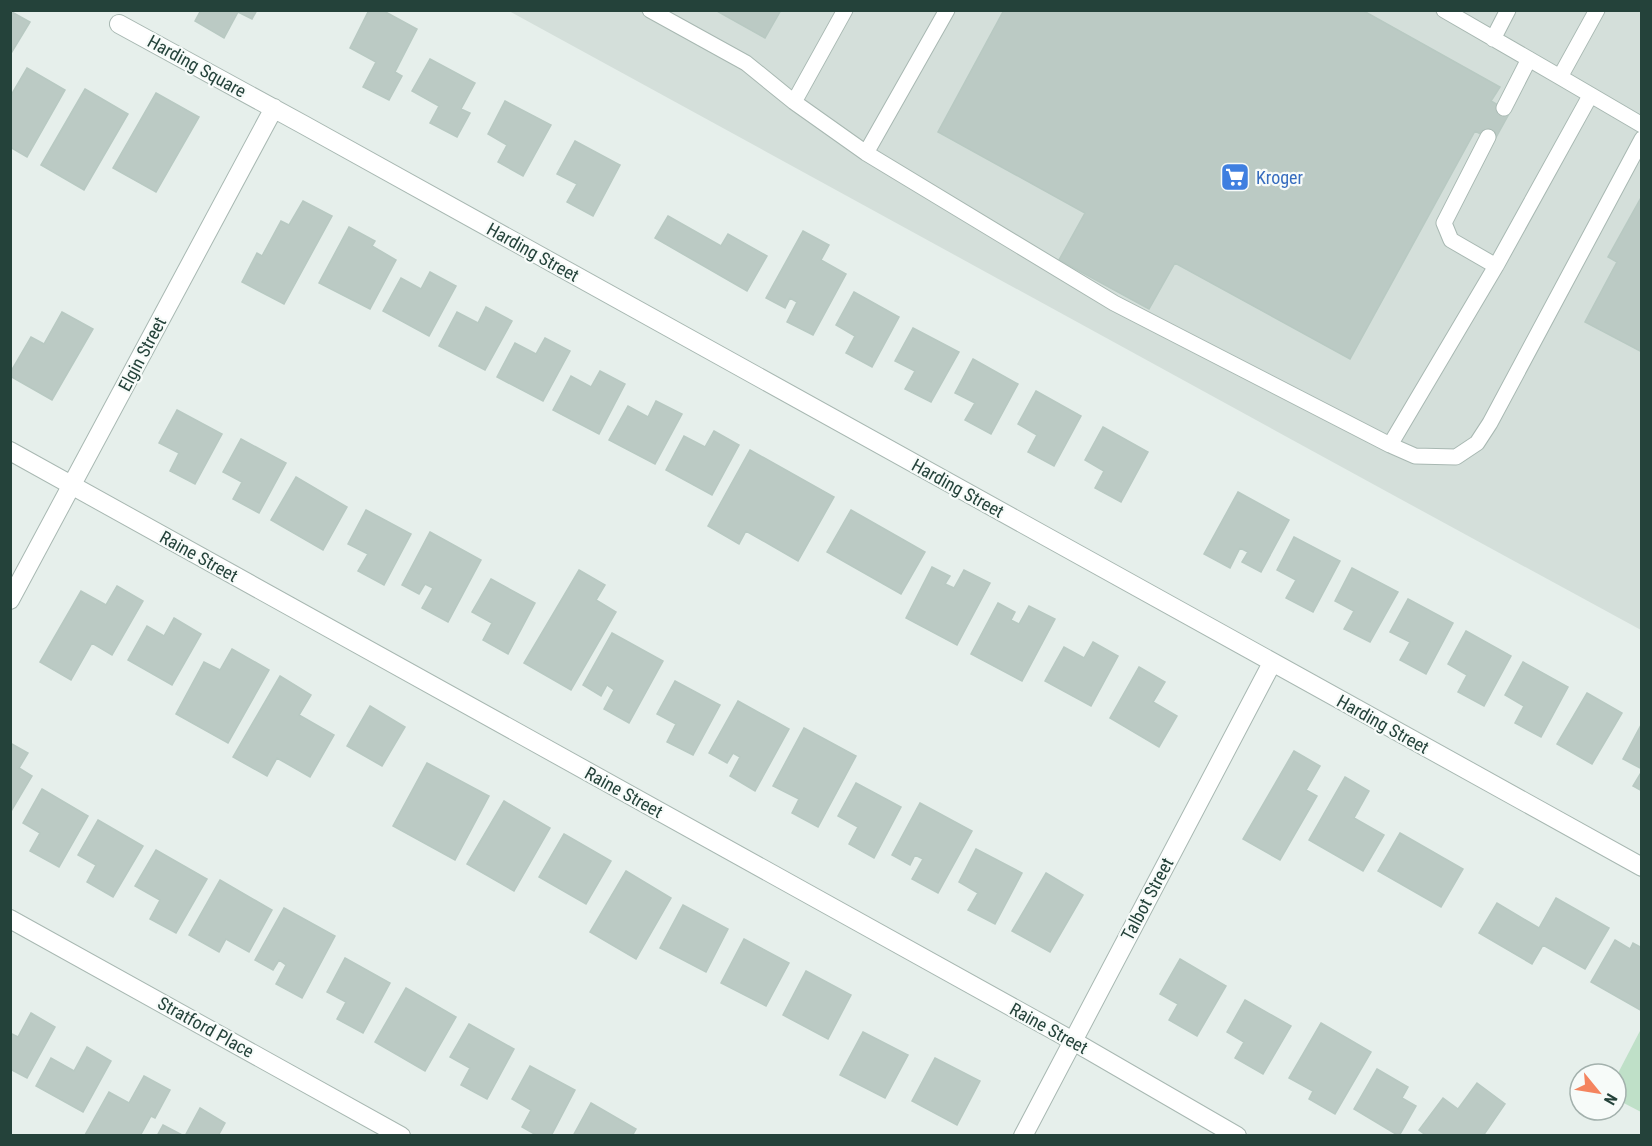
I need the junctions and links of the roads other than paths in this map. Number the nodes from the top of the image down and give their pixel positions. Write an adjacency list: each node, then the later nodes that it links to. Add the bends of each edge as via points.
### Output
1 (650, 10): 12 (lane, via 746,63)
2 (845, 10): 12 (lane)
3 (947, 10): 18 (lane)
4 (1443, 10): 8 (lane)
5 (1508, 10): 8 (lane)
6 (1597, 10): 10 (lane)
7 (119, 24): 13 (street, Harding Square)
8 (1492, 39): 9 (lane)
9 (1529, 59): 10 (lane); 14 (lane)
10 (1560, 77): 11 (lane)
11 (1590, 96): 15 (lane); 19 (lane)
12 (794, 102): 18 (lane)
13 (274, 108): 22 (street, Elgin Street); 24 (street, Harding Street)
14 (1503, 108)
15 (1641, 125)
16 (1488, 137): 19 (lane, via 1444,223 1450,240)
17 (1641, 139): 20 (lane, via 1477,443 1456,457 1415,456)
18 (866, 153): 20 (lane, via 1114,303)
19 (1496, 266): 20 (lane)
20 (1390, 445)
21 (10, 451): 22 (street, Raine Street)
22 (72, 486): 23 (street, Elgin Street); 27 (street, Raine Street)
23 (10, 600)
24 (1272, 663): 25 (street, Harding Street); 27 (street, Talbot Street)
25 (1641, 867)
26 (10, 919): 28 (street, Stratford Place)
27 (1073, 1041): 29 (street, Talbot Street); 30 (street, Raine Street)
28 (401, 1136)
29 (1023, 1136)
30 (1237, 1136)

